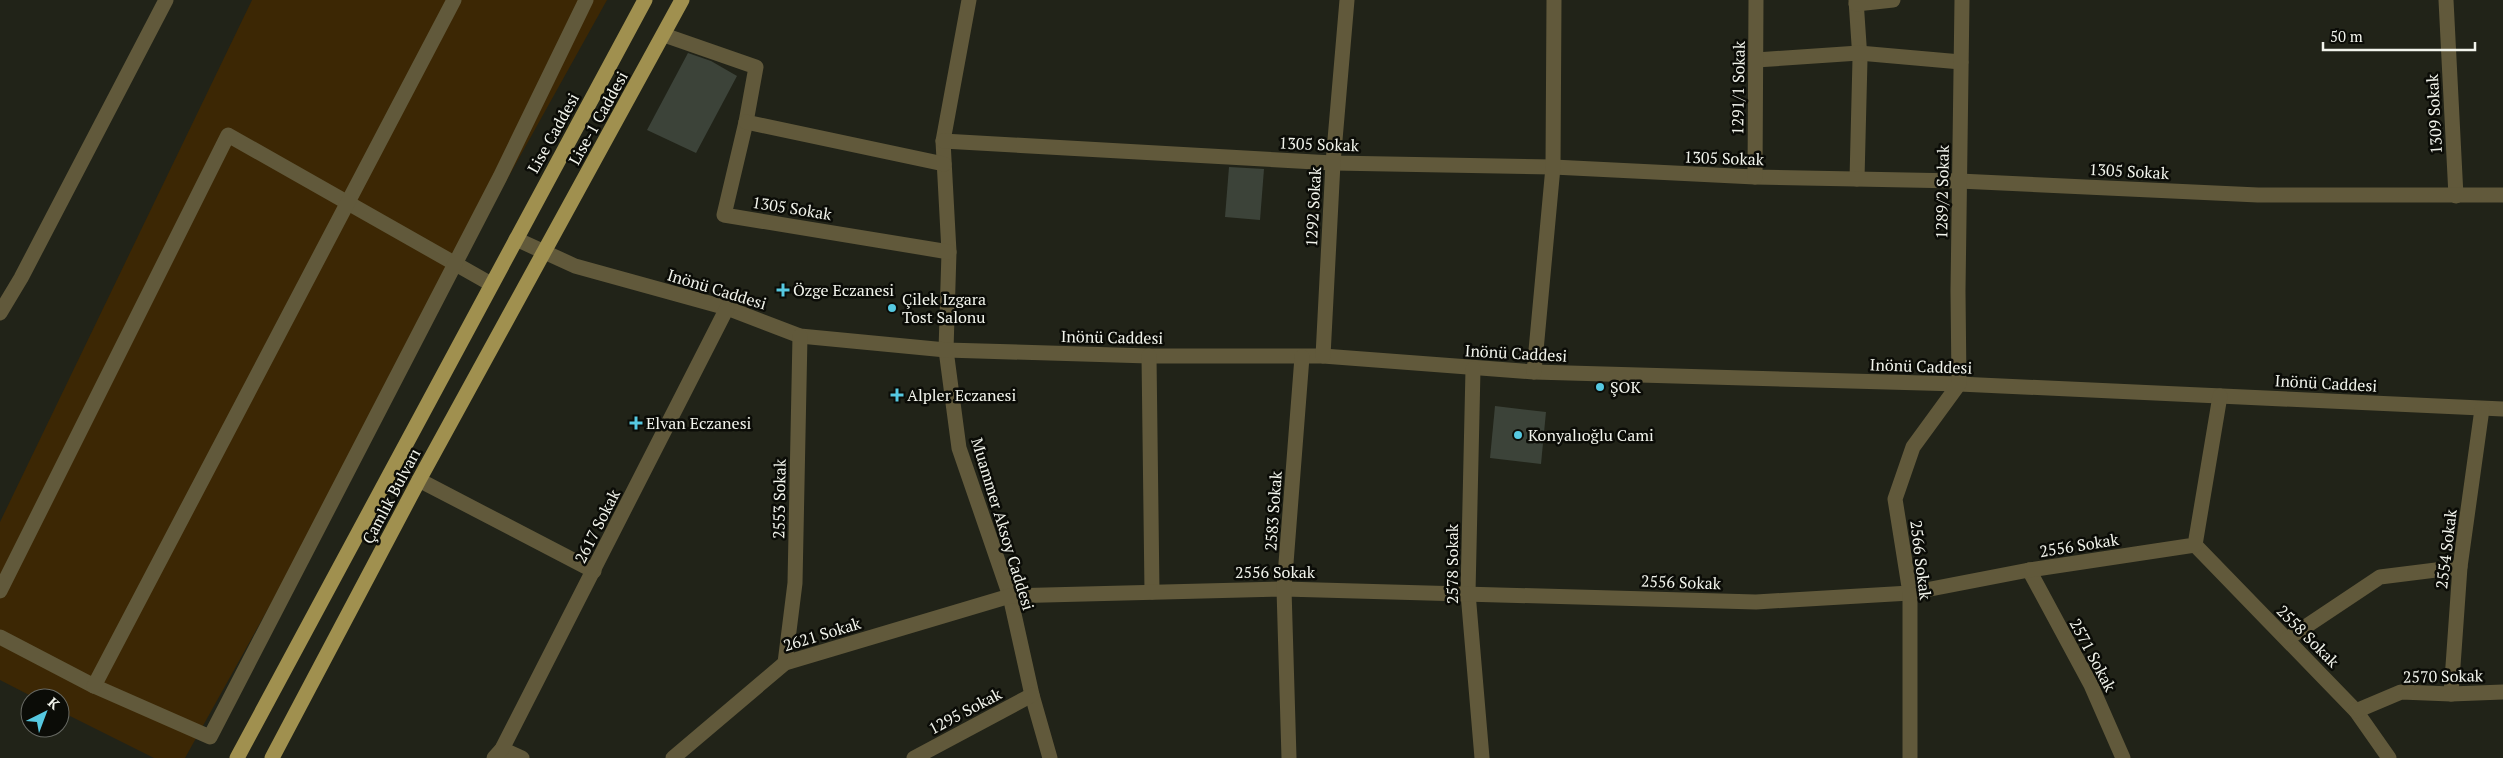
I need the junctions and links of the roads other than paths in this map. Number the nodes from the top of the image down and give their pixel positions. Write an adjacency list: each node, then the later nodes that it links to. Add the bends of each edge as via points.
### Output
1 (166, 0): 35 (street, via 22,278)
2 (454, 0): 28 (street)
3 (586, 0): 32 (street, via 500,177)
4 (646, 0): 29 (main road, Lise Caddesi)
5 (682, 0): 14 (main road, Lise-1 Caddesi)
6 (969, 0): 19 (street, Muammer Aksoy Caddesi)
7 (1347, 0): 20 (street, 1292 Sokak)
8 (1554, 0): 22 (street)
9 (1756, 0): 16 (street, 1291/1 Sokak)
10 (1893, 0): 13 (street)
11 (1962, 0): 17 (street, 1289/2 Sokak)
12 (2446, 0): 27 (street, 1309 Sokak)
13 (1856, 2): 15 (street)
14 (664, 35): 18 (street, 1305 Sokak, via 756,67); 30 (main road, Lise-1 Caddesi)
15 (1859, 53): 16 (street); 17 (street); 24 (street)
16 (1756, 60): 23 (street, 1291/1 Sokak)
17 (1961, 62): 25 (street, 1289/2 Sokak)
18 (746, 122): 21 (street); 31 (street, 1305 Sokak, via 724,215)
19 (944, 142): 20 (street, 1305 Sokak); 21 (street, Muammer Aksoy Caddesi)
20 (1332, 163): 22 (street, 1305 Sokak); 39 (street, 1292 Sokak)
21 (944, 164): 31 (street, Muammer Aksoy Caddesi)
22 (1553, 167): 23 (street, 1305 Sokak); 42 (street)
23 (1754, 177): 24 (street, 1305 Sokak)
24 (1856, 179): 25 (street, 1305 Sokak)
25 (1959, 181): 27 (street, 1305 Sokak, via 2258,195); 43 (street, 1289/2 Sokak)
26 (2503, 195): 27 (street, 1305 Sokak)
27 (2456, 196)
28 (348, 203): 32 (street); 53 (street, via 228,136); 61 (street)
29 (516, 239): 30 (street, Inönü Caddesi); 33 (main road, Lise Caddesi)
30 (543, 252): 34 (street, Inönü Caddesi, via 575,266); 47 (main road, Çamlık Bulvarı)
31 (949, 252): 37 (street, Muammer Aksoy Caddesi)
32 (454, 263): 33 (street); 61 (street, via 210,737)
33 (491, 284): 67 (main road, Çamlık Bulvarı)
34 (727, 308): 36 (street, Inönü Caddesi); 51 (street, 2617 Sokak)
35 (0, 313)
36 (800, 336): 37 (street, Inönü Caddesi); 60 (street, 2553 Sokak, via 794,583)
37 (946, 350): 38 (street, Inönü Caddesi); 57 (street, Muammer Aksoy Caddesi, via 959,448)
38 (1149, 356): 40 (street, Inönü Caddesi); 54 (street)
39 (1323, 356): 40 (street, Inönü Caddesi); 41 (street, Inönü Caddesi)
40 (1302, 357): 52 (street, 2583 Sokak)
41 (1473, 369): 42 (street, Inönü Caddesi); 55 (street, 2578 Sokak)
42 (1534, 372): 43 (street, Inönü Caddesi)
43 (1959, 384): 44 (street, Inönü Caddesi); 56 (street, 2566 Sokak, via 1913,447 1895,499)
44 (2220, 396): 45 (street, Inönü Caddesi); 48 (street)
45 (2482, 409): 46 (street, Inönü Caddesi); 49 (street, 2554 Sokak)
46 (2503, 409)
47 (419, 480): 51 (street); 68 (main road, Çamlık Bulvarı)
48 (2194, 545): 50 (street, 2556 Sokak); 59 (street, 2558 Sokak)
49 (2460, 567): 59 (street, via 2380,577); 63 (street, 2554 Sokak)
50 (2028, 570): 56 (street, 2556 Sokak); 76 (street, 2571 Sokak, via 2091,685)
51 (594, 571): 66 (street, 2617 Sokak)
52 (1284, 589): 54 (street, 2556 Sokak); 55 (street, 2556 Sokak); 73 (street, 2583 Sokak)
53 (0, 591)
54 (1152, 592): 57 (street, 2556 Sokak)
55 (1468, 593): 56 (street, 2556 Sokak, via 1756,602); 74 (street, 2578 Sokak)
56 (1910, 593): 75 (street, 2566 Sokak)
57 (1010, 596): 60 (street, 2621 Sokak); 64 (street, Muammer Aksoy Caddesi)
58 (0, 637): 61 (street)
59 (2288, 639): 65 (street, 2558 Sokak)
60 (785, 663): 70 (street, 2621 Sokak)
61 (94, 686)
62 (2503, 692): 63 (street, 2570 Sokak)
63 (2451, 694): 65 (street, 2570 Sokak, via 2401,692)
64 (1032, 695): 71 (street, 1295 Sokak); 72 (street, Muammer Aksoy Caddesi)
65 (2356, 711): 77 (street, 2558 Sokak)
66 (498, 754): 69 (street)
67 (237, 758)
68 (272, 758)
69 (522, 758)
70 (673, 758)
71 (914, 758)
72 (1050, 758)
73 (1289, 758)
74 (1482, 758)
75 (1910, 758)
76 (2123, 758)
77 (2389, 758)

